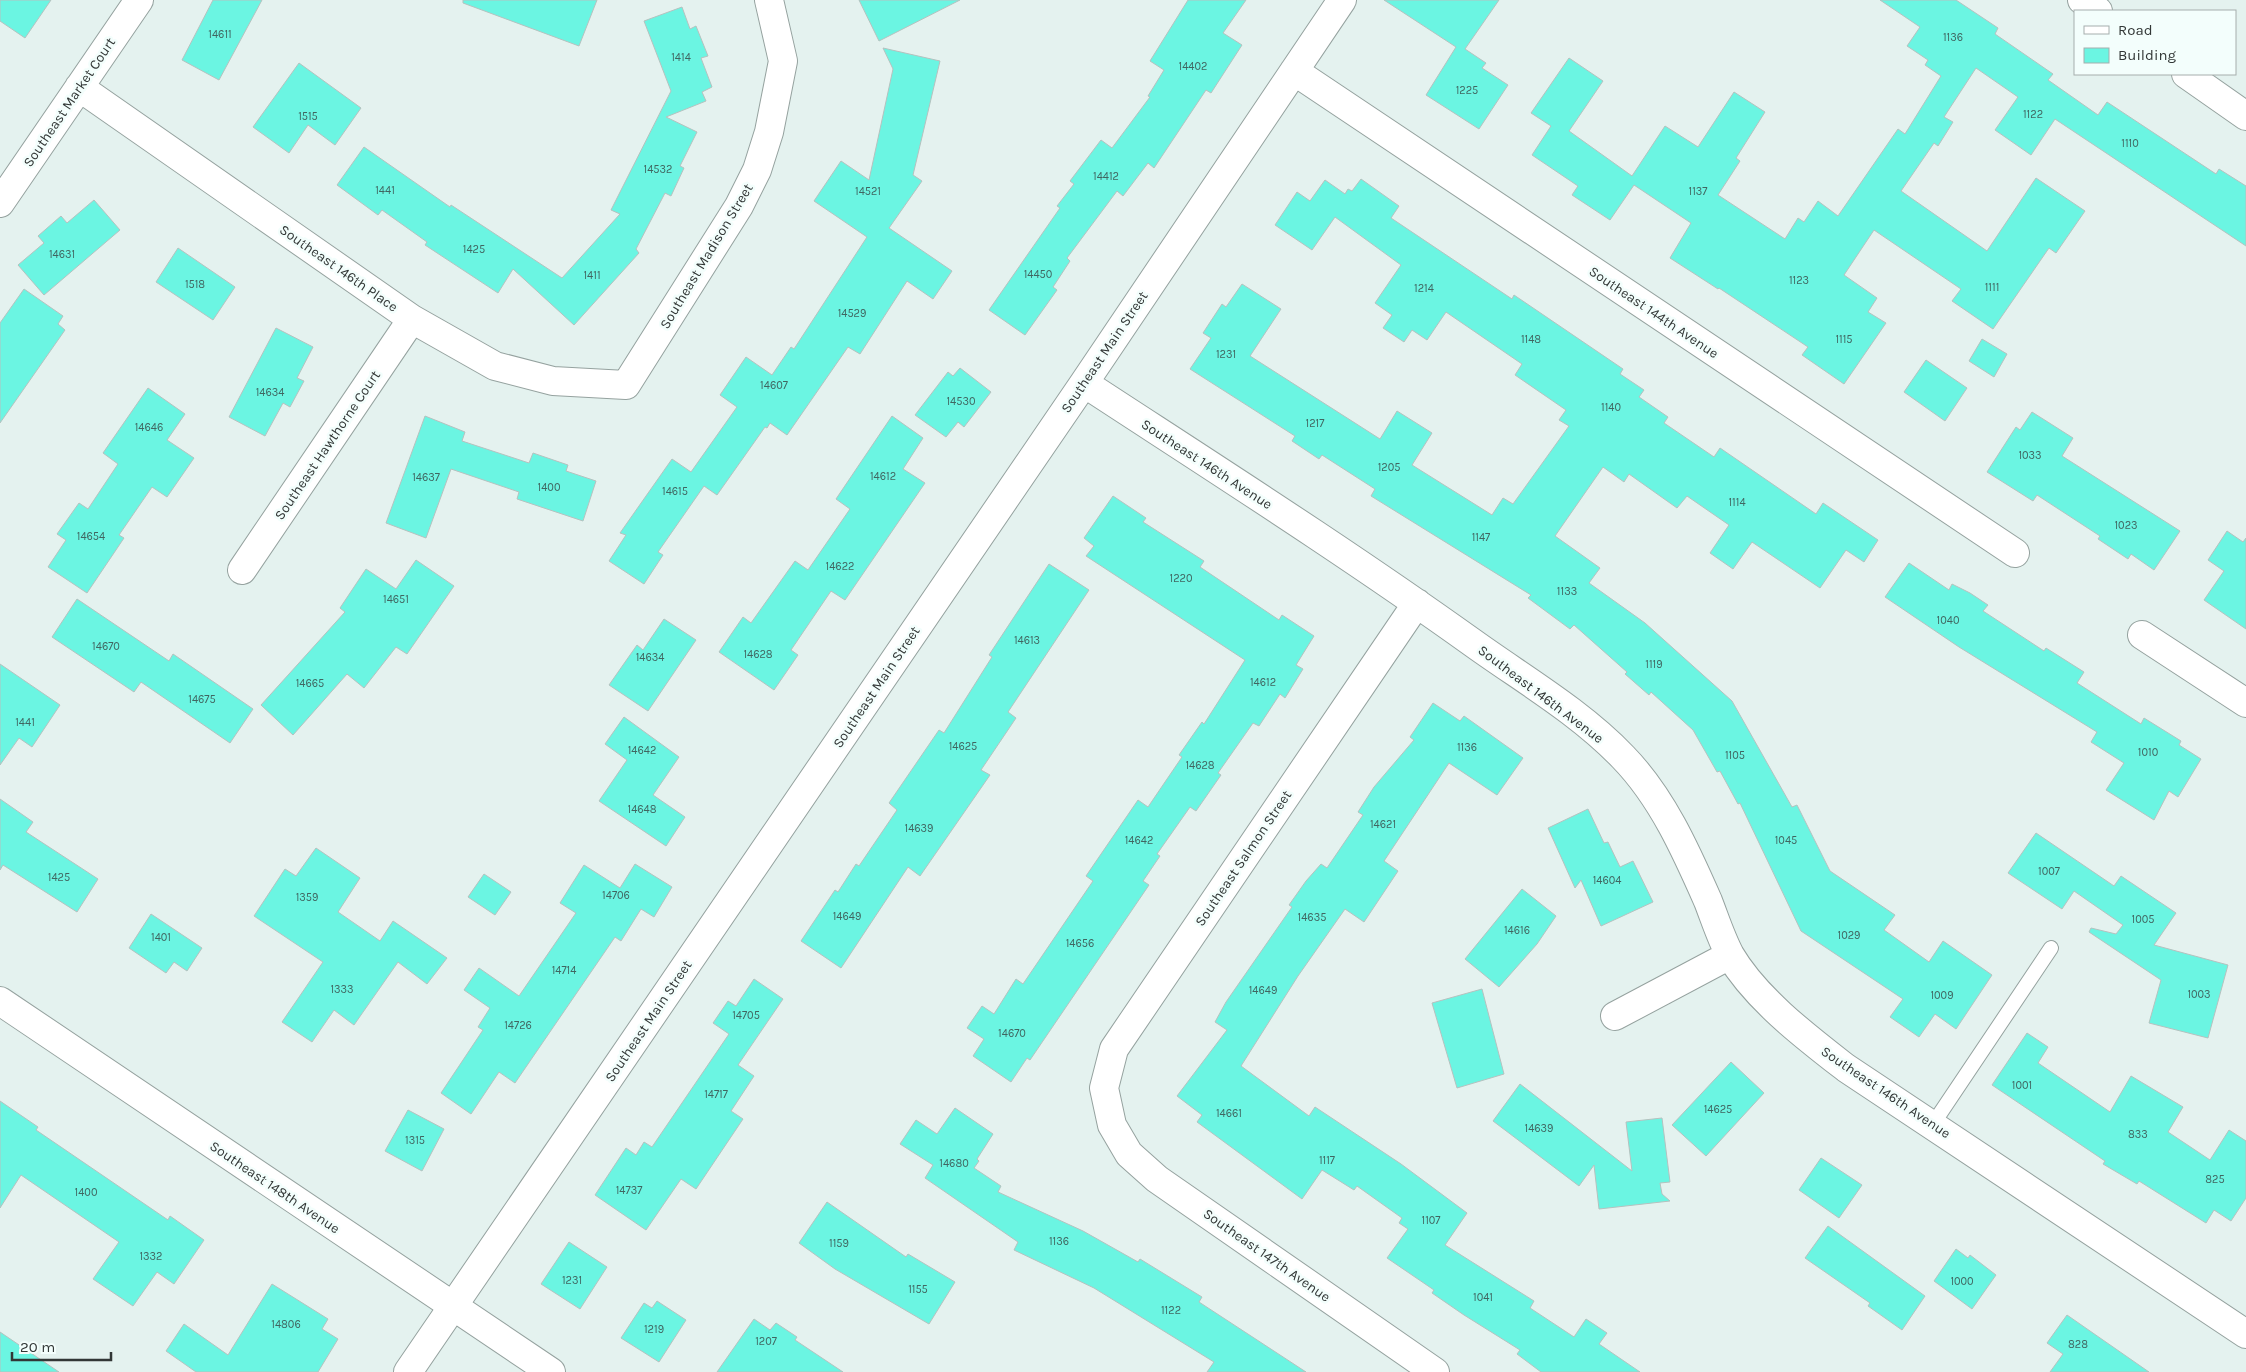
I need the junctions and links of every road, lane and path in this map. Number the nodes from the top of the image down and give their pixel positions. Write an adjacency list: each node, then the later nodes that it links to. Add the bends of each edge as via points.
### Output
1 (139, 0): 8 (street, Southeast Market Court)
2 (769, 0): 13 (street, Southeast Madison Street, via 783,62 769,132 757,170 739,206)
3 (1342, 0): 6 (street, Southeast Main Street)
4 (2082, 0): 5 (street)
5 (2097, 10)
6 (1294, 71): 12 (street, Southeast Main Street); 14 (street, Southeast 144th Avenue)
7 (2188, 75): 9 (street)
8 (79, 88): 10 (street, Southeast Market Court); 11 (street, Southeast 146th Place)
9 (2243, 108)
10 (0, 203)
11 (412, 318): 13 (street, Southeast 146th Place, via 495,366 553,381); 15 (street, Southeast Hawthorne Court)
12 (1084, 382): 16 (street, Southeast 146th Avenue); 25 (street, Southeast Main Street)
13 (626, 385)
14 (2015, 553)
15 (242, 570)
16 (1417, 602): 20 (street, Southeast 146th Avenue, via 1580,720 1623,757 1670,821); 24 (street, Southeast Salmon Street, via 1114,1049 1104,1088)
17 (2142, 635): 18 (street)
18 (2246, 704)
19 (2051, 948): 23 (lane)
20 (1730, 955): 22 (street); 23 (street, Southeast 146th Avenue, via 1763,997 1796,1028 1846,1068)
21 (0, 1001): 25 (street, Southeast 148th Avenue)
22 (1615, 1016)
23 (1933, 1124): 26 (street, Southeast 146th Avenue)
24 (1112, 1125): 29 (street, Southeast 147th Avenue, via 1129,1154 1156,1179)
25 (454, 1306): 27 (street, Southeast Main Street); 28 (street, Southeast 148th Avenue)
26 (2246, 1334)
27 (408, 1372)
28 (551, 1372)
29 (1436, 1372)

